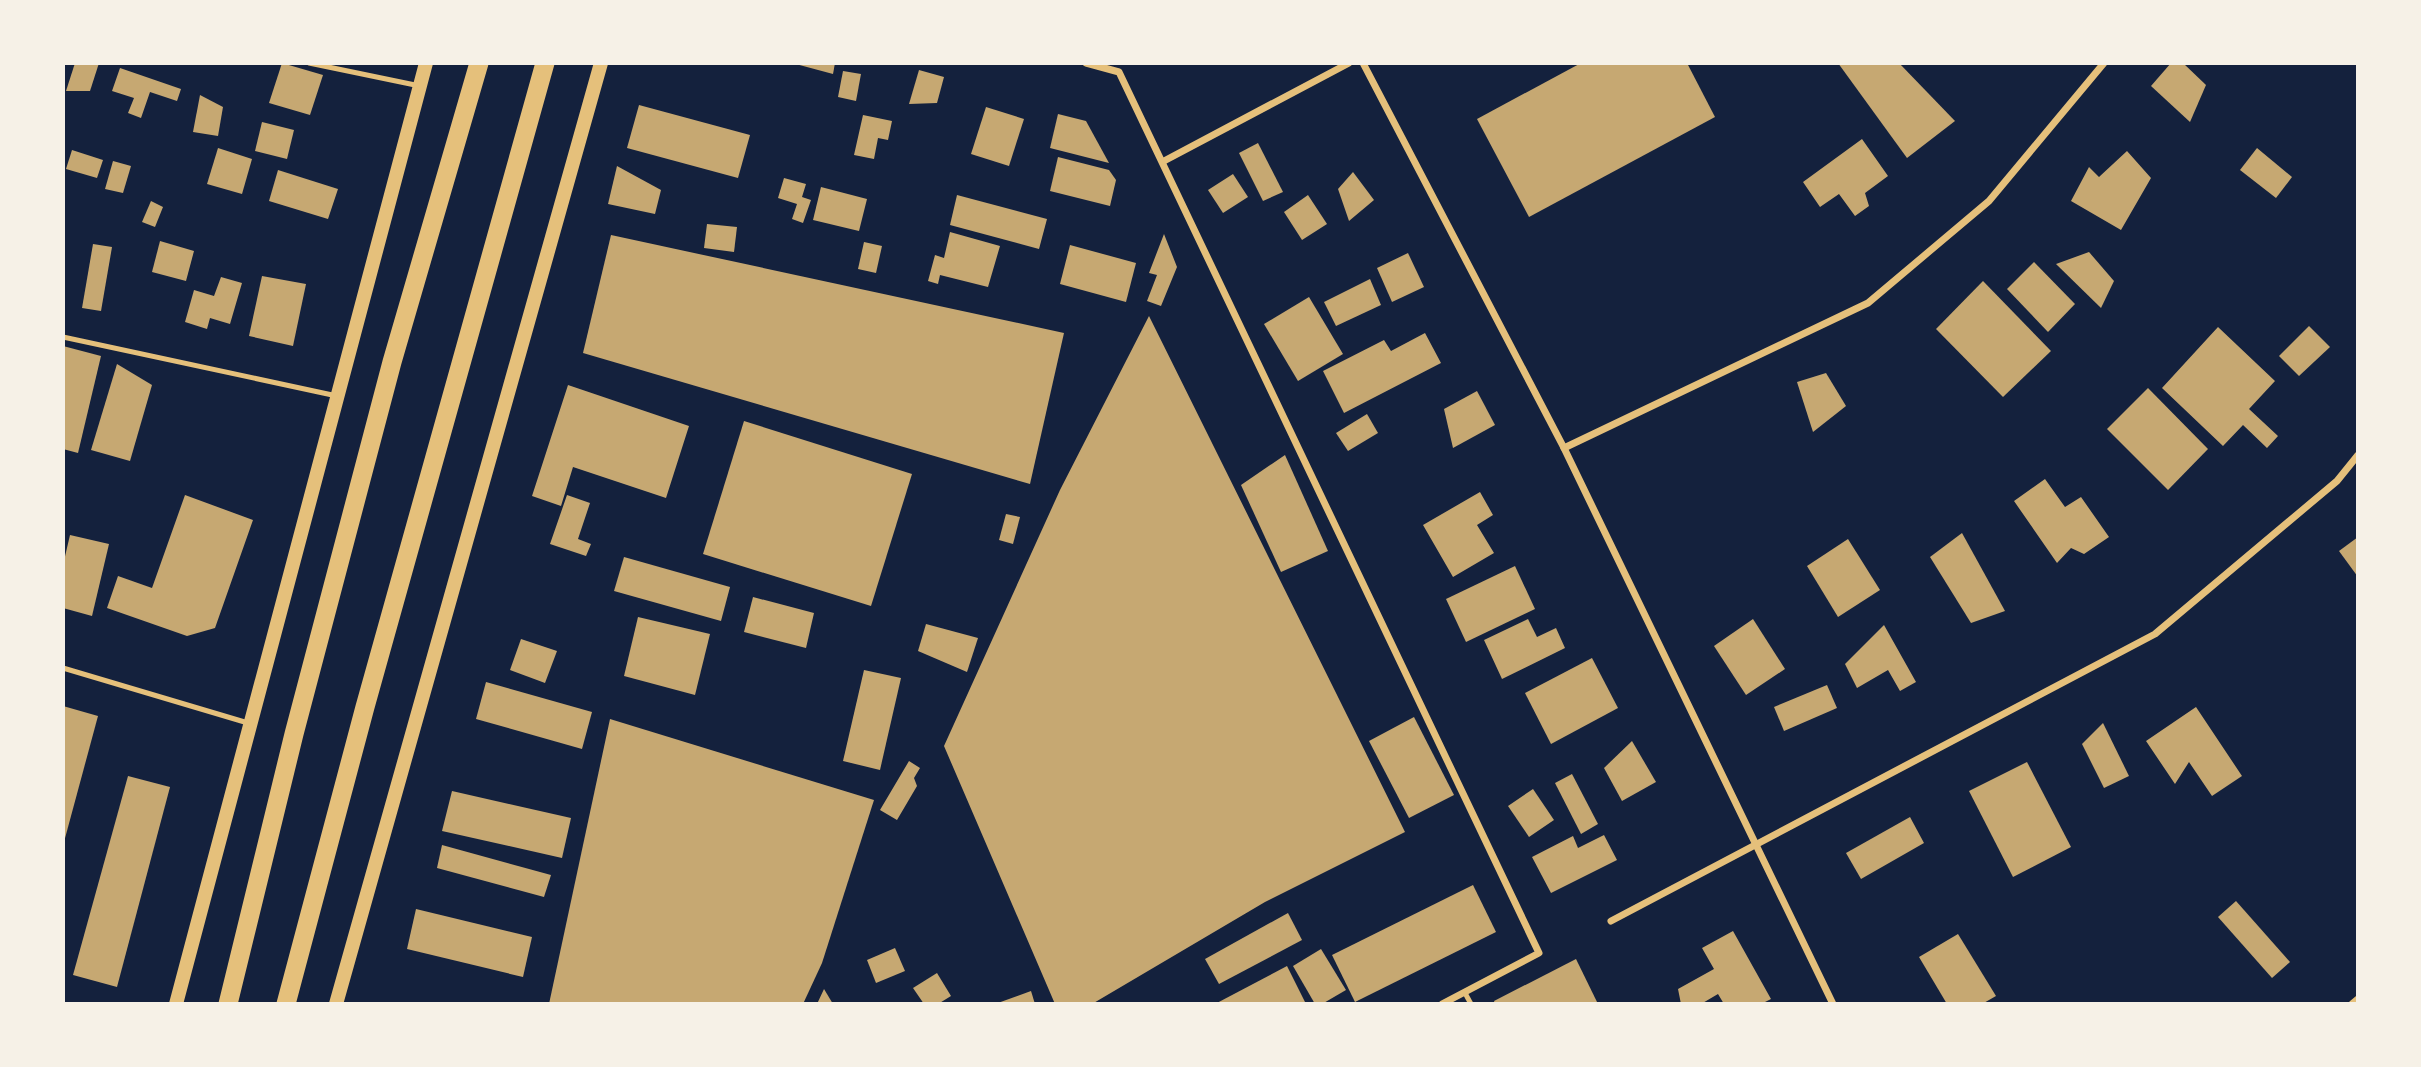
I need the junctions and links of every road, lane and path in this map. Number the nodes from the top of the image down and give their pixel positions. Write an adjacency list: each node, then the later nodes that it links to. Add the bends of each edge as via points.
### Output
1 (309, 63): 10 (lane)
2 (426, 63): 10 (main road)
3 (479, 63): 23 (highway, via 392,362)
4 (545, 63): 24 (highway)
5 (601, 63): 25 (main road)
6 (1086, 63): 11 (street, via 1119,72)
7 (1349, 63): 11 (street)
8 (1363, 63): 14 (street)
9 (2104, 63): 14 (street, via 1989,201 1868,303)
10 (420, 86): 13 (main road)
11 (1164, 161): 20 (street, via 1539,953)
12 (63, 338): 13 (lane)
13 (339, 396): 17 (main road)
14 (1564, 447): 18 (street)
15 (2358, 455): 18 (street, via 2337,481 2155,634)
16 (63, 668): 17 (lane)
17 (250, 723): 22 (main road)
18 (1756, 844): 19 (street); 28 (street)
19 (1611, 921)
20 (1465, 993): 26 (street); 27 (lane)
21 (2358, 999): 29 (street)
22 (176, 1004)
23 (228, 1004)
24 (286, 1004)
25 (337, 1004)
26 (1442, 1004)
27 (1471, 1004)
28 (1833, 1004)
29 (2352, 1004)

